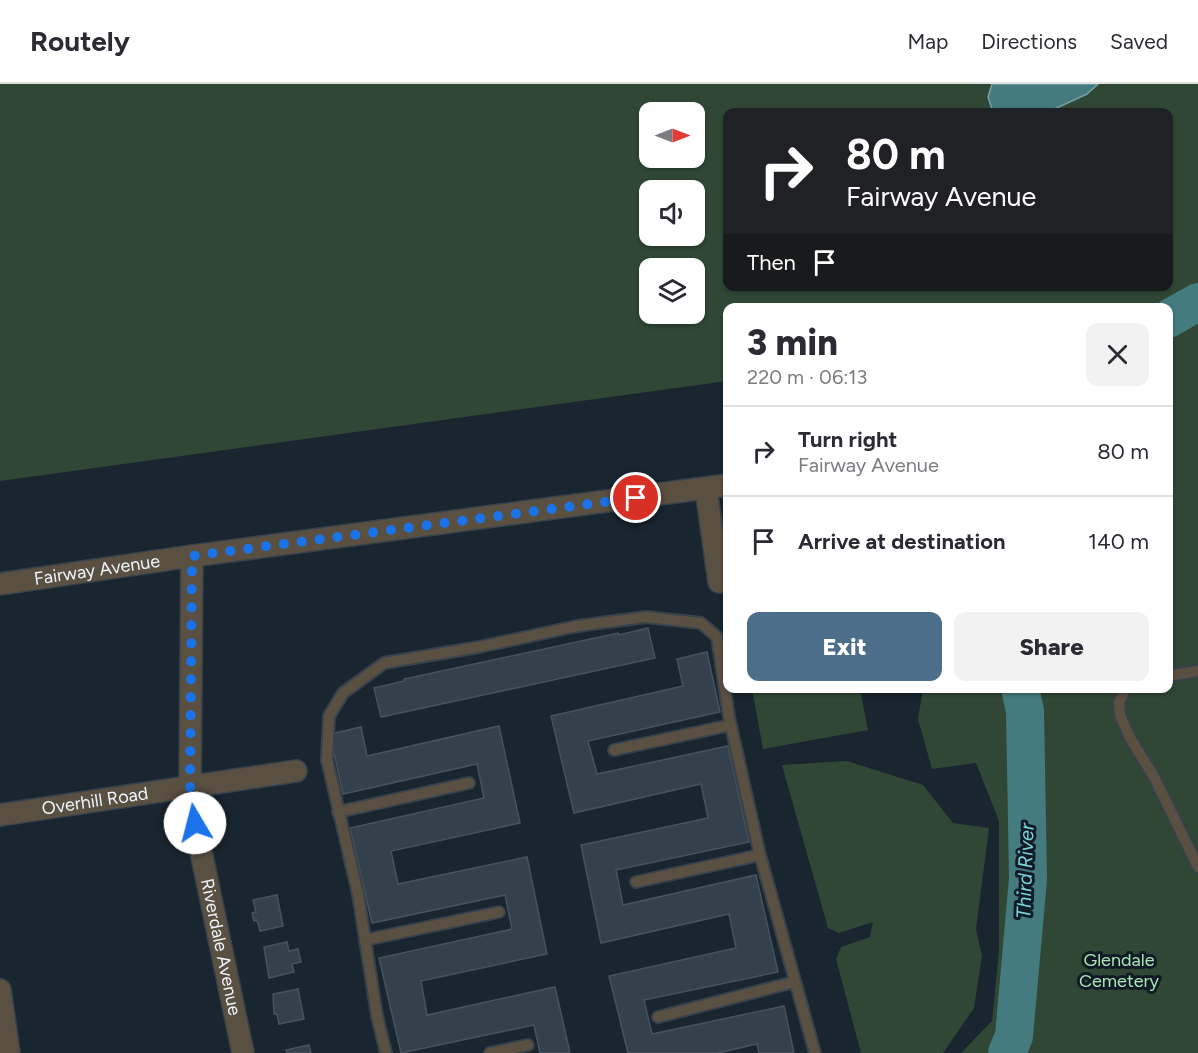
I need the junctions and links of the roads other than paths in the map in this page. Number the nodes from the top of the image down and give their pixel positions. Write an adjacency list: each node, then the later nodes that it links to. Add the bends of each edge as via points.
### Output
1 (723, 487): 2 (street, Fairway Avenue)
2 (706, 489): 3 (street, Fairway Avenue); 4 (street)
3 (192, 556): 5 (street, Fairway Avenue); 15 (street, Riverdale Avenue)
4 (719, 582)
5 (0, 584)
6 (1198, 671): 8 (lane)
7 (723, 675): 16 (lane, via 717,637 701,623 646,617 577,626 384,663 343,693 329,716 327,760)
8 (1173, 675)
9 (726, 693): 11 (lane)
10 (1124, 693): 19 (lane, via 1119,702 1120,715)
11 (731, 725): 12 (lane); 18 (lane)
12 (614, 750)
13 (296, 771): 15 (street, Overhill Road)
14 (469, 783): 16 (lane)
15 (190, 786): 17 (street, Overhill Road); 28 (street, Riverdale Avenue)
16 (338, 812): 22 (lane)
17 (0, 815)
18 (760, 855): 20 (lane); 23 (lane)
19 (1198, 867)
20 (636, 882)
21 (499, 912): 22 (lane)
22 (365, 940): 29 (lane)
23 (794, 981): 25 (lane); 31 (lane)
24 (0, 990): 27 (street)
25 (658, 1017)
26 (528, 1045): 30 (lane)
27 (9, 1053)
28 (243, 1053)
29 (386, 1053)
30 (490, 1053)
31 (815, 1053)

